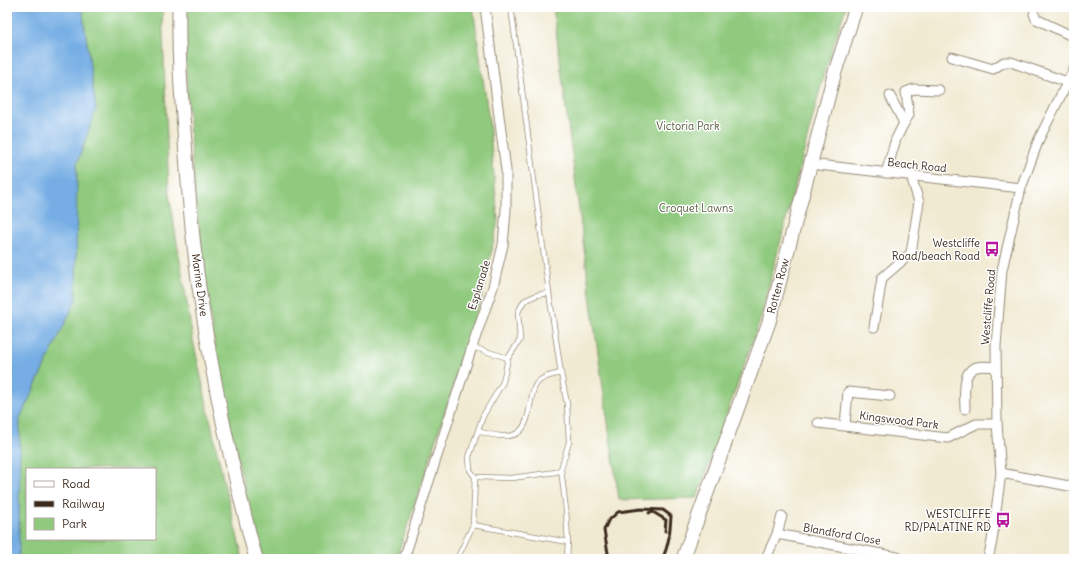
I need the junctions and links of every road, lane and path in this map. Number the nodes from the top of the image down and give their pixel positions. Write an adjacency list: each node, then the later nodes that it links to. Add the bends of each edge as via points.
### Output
1 (179, 7): 38 (street, Marine Drive, via 181,95 191,224 199,288 237,487)
2 (485, 7): 19 (street, Esplanade, via 506,170 506,211 503,244 493,287)
3 (511, 7): 17 (lane)
4 (856, 7): 13 (street, Rotten Row)
5 (1034, 14): 6 (street, via 1036,19)
6 (1074, 37)
7 (952, 57): 9 (street, via 993,69 1004,62 1011,62)
8 (1074, 69): 9 (street, Westcliffe Road)
9 (1067, 82): 16 (street, Westcliffe Road, via 1039,139)
10 (939, 90): 12 (street, via 914,88 906,92 909,115)
11 (890, 96): 12 (street)
12 (904, 123): 14 (street, via 896,139)
13 (810, 164): 14 (street, Beach Road); 42 (street, Rotten Row, via 769,322)
14 (886, 173): 15 (street, Beach Road)
15 (911, 176): 16 (street, Beach Road); 18 (street, via 919,202 911,253 882,278)
16 (1022, 188): 21 (street, Westcliffe Road, via 1002,270)
17 (549, 293): 20 (lane, via 524,301 518,312 520,340); 22 (lane)
18 (874, 327)
19 (472, 347): 20 (lane); 39 (street, Esplanade)
20 (508, 358): 28 (lane, via 504,382)
21 (996, 367): 24 (street, via 977,366 970,370 966,377); 26 (street, Westcliffe Road)
22 (561, 374): 28 (lane, via 549,376 538,382 532,394 523,429 517,434 498,436); 29 (lane, via 567,404 569,442)
23 (890, 396): 27 (street, via 848,392)
24 (965, 409)
25 (818, 423): 27 (street, Kingswood Park)
26 (998, 424): 27 (street, Kingswood Park, via 976,424 948,438); 30 (street, Westcliffe Road)
27 (845, 425)
28 (478, 431): 31 (lane, via 468,464)
29 (561, 469): 31 (lane, via 556,472 512,478); 36 (lane)
30 (1001, 473): 32 (street); 44 (street, Westcliffe Road)
31 (476, 477): 34 (lane)
32 (1074, 487)
33 (782, 516): 35 (street)
34 (473, 526): 36 (lane); 40 (lane)
35 (777, 534): 37 (street); 43 (street, Blandford Close, via 897,556)
36 (568, 542): 41 (lane)
37 (766, 558)
38 (256, 559)
39 (404, 559)
40 (457, 559)
41 (567, 559)
42 (683, 559)
43 (901, 559)
44 (988, 559)

